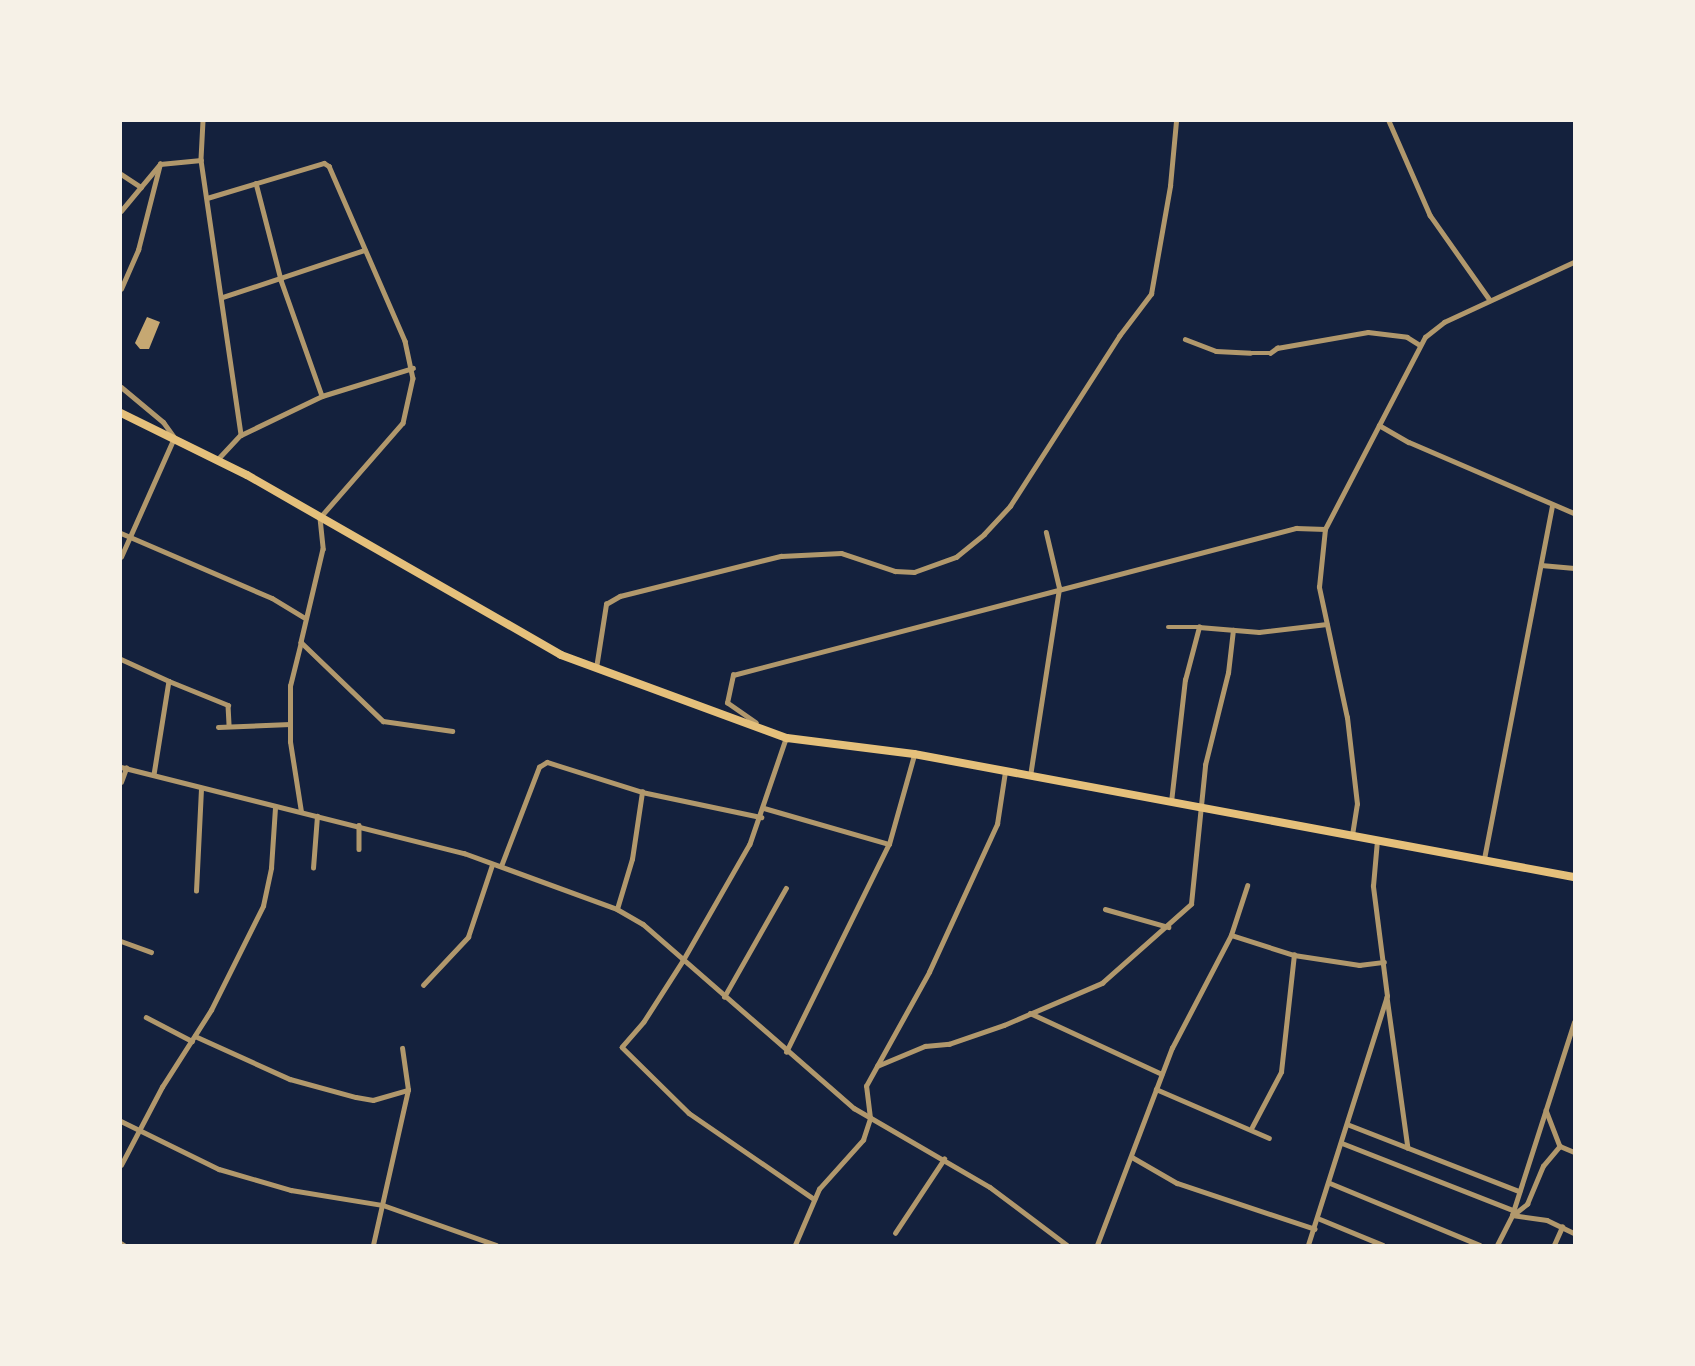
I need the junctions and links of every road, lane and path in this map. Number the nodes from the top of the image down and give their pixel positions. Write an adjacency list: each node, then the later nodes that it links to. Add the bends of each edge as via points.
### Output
1 (203, 121): 4 (street)
2 (1176, 121): 45 (street, via 1151,294 1112,345 1024,486 984,534 956,557 914,572 895,571 841,553 782,556 620,596 606,604)
3 (1389, 121): 16 (street, via 1424,205)
4 (201, 160): 5 (street); 9 (street)
5 (160, 164): 8 (street); 14 (street, via 138,250)
6 (121, 174): 8 (street)
7 (256, 183): 9 (street); 11 (street, via 327,164); 13 (street)
8 (141, 187): 10 (street)
9 (207, 198): 15 (street)
10 (121, 211)
11 (364, 250): 13 (street); 19 (street)
12 (1574, 262): 16 (street)
13 (281, 280): 15 (street); 21 (street)
14 (121, 289)
15 (223, 297): 24 (street)
16 (1490, 300): 18 (street, via 1444,322)
17 (1185, 339): 18 (street, via 1216,351 1270,354 1277,348 1368,332 1407,337)
18 (1420, 345): 23 (street)
19 (413, 368): 21 (street); 29 (street, via 403,423)
20 (121, 387): 25 (street, via 163,422)
21 (322, 396): 24 (street)
22 (121, 413): 25 (highway)
23 (1379, 425): 27 (street); 30 (street)
24 (241, 435): 26 (street)
25 (174, 438): 26 (highway); 33 (street)
26 (218, 460): 29 (highway)
27 (1552, 506): 28 (street); 35 (street)
28 (1574, 513)
29 (320, 517): 38 (street, via 323,549); 45 (highway, via 511,628)
30 (1325, 529): 37 (street, via 1296,528); 39 (street, via 1319,572)
31 (121, 533): 33 (street)
32 (1046, 533): 37 (street)
33 (130, 539): 34 (street); 38 (street, via 272,598)
34 (121, 557)
35 (1541, 565): 36 (street); 73 (street)
36 (1574, 568)
37 (1059, 588): 48 (street, via 733,675 727,703); 57 (street)
38 (304, 617): 43 (street)
39 (1327, 624): 42 (street, via 1259,632); 69 (street, via 1354,778 1357,804)
40 (1168, 627): 41 (street)
41 (1199, 627): 42 (street); 61 (street, via 1185,680)
42 (1233, 630): 64 (street, via 1228,673 1205,765)
43 (301, 642): 47 (street, via 290,686); 51 (street, via 383,721)
44 (121, 659): 46 (street)
45 (596, 669): 48 (highway)
46 (169, 681): 49 (street, via 228,705); 56 (street)
47 (290, 723): 49 (street); 65 (street)
48 (758, 725): 52 (highway)
49 (229, 726): 50 (street)
50 (218, 727)
51 (452, 731)
52 (787, 738): 53 (highway); 63 (street)
53 (914, 754): 55 (highway); 71 (street)
54 (123, 767): 56 (street); 58 (street)
55 (1005, 772): 57 (highway); 99 (street, via 996,824 929,972)
56 (154, 775): 59 (street)
57 (1030, 776): 61 (highway)
58 (121, 782)
59 (201, 788): 62 (street); 80 (street)
60 (642, 792): 67 (street); 75 (street, via 543,764); 81 (street, via 632,859)
61 (1171, 803): 64 (highway)
62 (275, 807): 65 (street); 96 (street, via 272,861 263,906)
63 (764, 808): 67 (street); 71 (street)
64 (1203, 808): 69 (highway); 83 (street, via 1191,904)
65 (301, 812): 66 (street)
66 (317, 816): 68 (street); 76 (street)
67 (761, 817): 88 (street)
68 (359, 825): 72 (street); 74 (street)
69 (1352, 835): 70 (highway)
70 (1377, 840): 73 (highway); 89 (street, via 1373,886)
71 (889, 844): 98 (street)
72 (359, 849)
73 (1483, 861): 77 (highway)
74 (492, 865): 75 (street); 90 (street, via 467,937)
75 (501, 866): 81 (street)
76 (313, 868)
77 (1574, 877)
78 (1247, 886): 84 (street)
79 (786, 888): 92 (street)
80 (197, 891)
81 (617, 909): 88 (street, via 643,924)
82 (1105, 909): 83 (street)
83 (1169, 927): 93 (street, via 1102,983)
84 (1231, 935): 87 (street); 100 (street)
85 (121, 941): 86 (street)
86 (151, 952)
87 (1294, 955): 89 (street, via 1359,965); 107 (street, via 1281,1072)
88 (683, 961): 92 (street); 119 (street, via 645,1022 623,1042 624,1053 689,1113)
89 (1384, 962): 91 (street)
90 (423, 985)
91 (1387, 996): 106 (street); 112 (street)
92 (724, 997): 98 (street)
93 (1030, 1013): 99 (street); 100 (street)
94 (146, 1017): 96 (street)
95 (1574, 1022): 103 (street)
96 (193, 1039): 101 (street, via 290,1079 356,1097 373,1100); 108 (street)
97 (402, 1048): 101 (street)
98 (786, 1052): 104 (street)
99 (877, 1066): 104 (street, via 866,1086)
100 (1161, 1074): 102 (street)
101 (408, 1090): 120 (street)
102 (1156, 1090): 107 (street); 114 (street)
103 (1546, 1110): 111 (street); 118 (street)
104 (870, 1118): 115 (street); 119 (street, via 863,1140)
105 (121, 1121): 108 (street)
106 (1347, 1124): 110 (street); 112 (street)
107 (1252, 1127): 109 (street)
108 (140, 1129): 116 (street); 120 (street, via 219,1170 291,1190)
109 (1269, 1138)
110 (1342, 1143): 117 (street); 121 (street)
111 (1560, 1146): 113 (street); 121 (street, via 1543,1166 1527,1204)
112 (1408, 1148): 118 (street)
113 (1574, 1152)
114 (1132, 1157): 124 (street, via 1177,1183); 132 (street)
115 (944, 1159): 125 (street); 131 (street, via 1013,1202)
116 (121, 1165)
117 (1330, 1183): 122 (street); 135 (street)
118 (1519, 1191): 121 (street)
119 (814, 1199): 130 (street)
120 (383, 1205): 127 (street); 128 (street)
121 (1513, 1213): 123 (street); 136 (street)
122 (1320, 1219): 124 (street); 134 (street)
123 (1562, 1227): 126 (street); 137 (street)
124 (1315, 1229): 133 (street)
125 (895, 1233)
126 (1574, 1233)
127 (484, 1243): 129 (street)
128 (373, 1245)
129 (496, 1245)
130 (795, 1245)
131 (1067, 1245)
132 (1097, 1245)
133 (1308, 1245)
134 (1382, 1245)
135 (1480, 1245)
136 (1497, 1245)
137 (1554, 1245)

